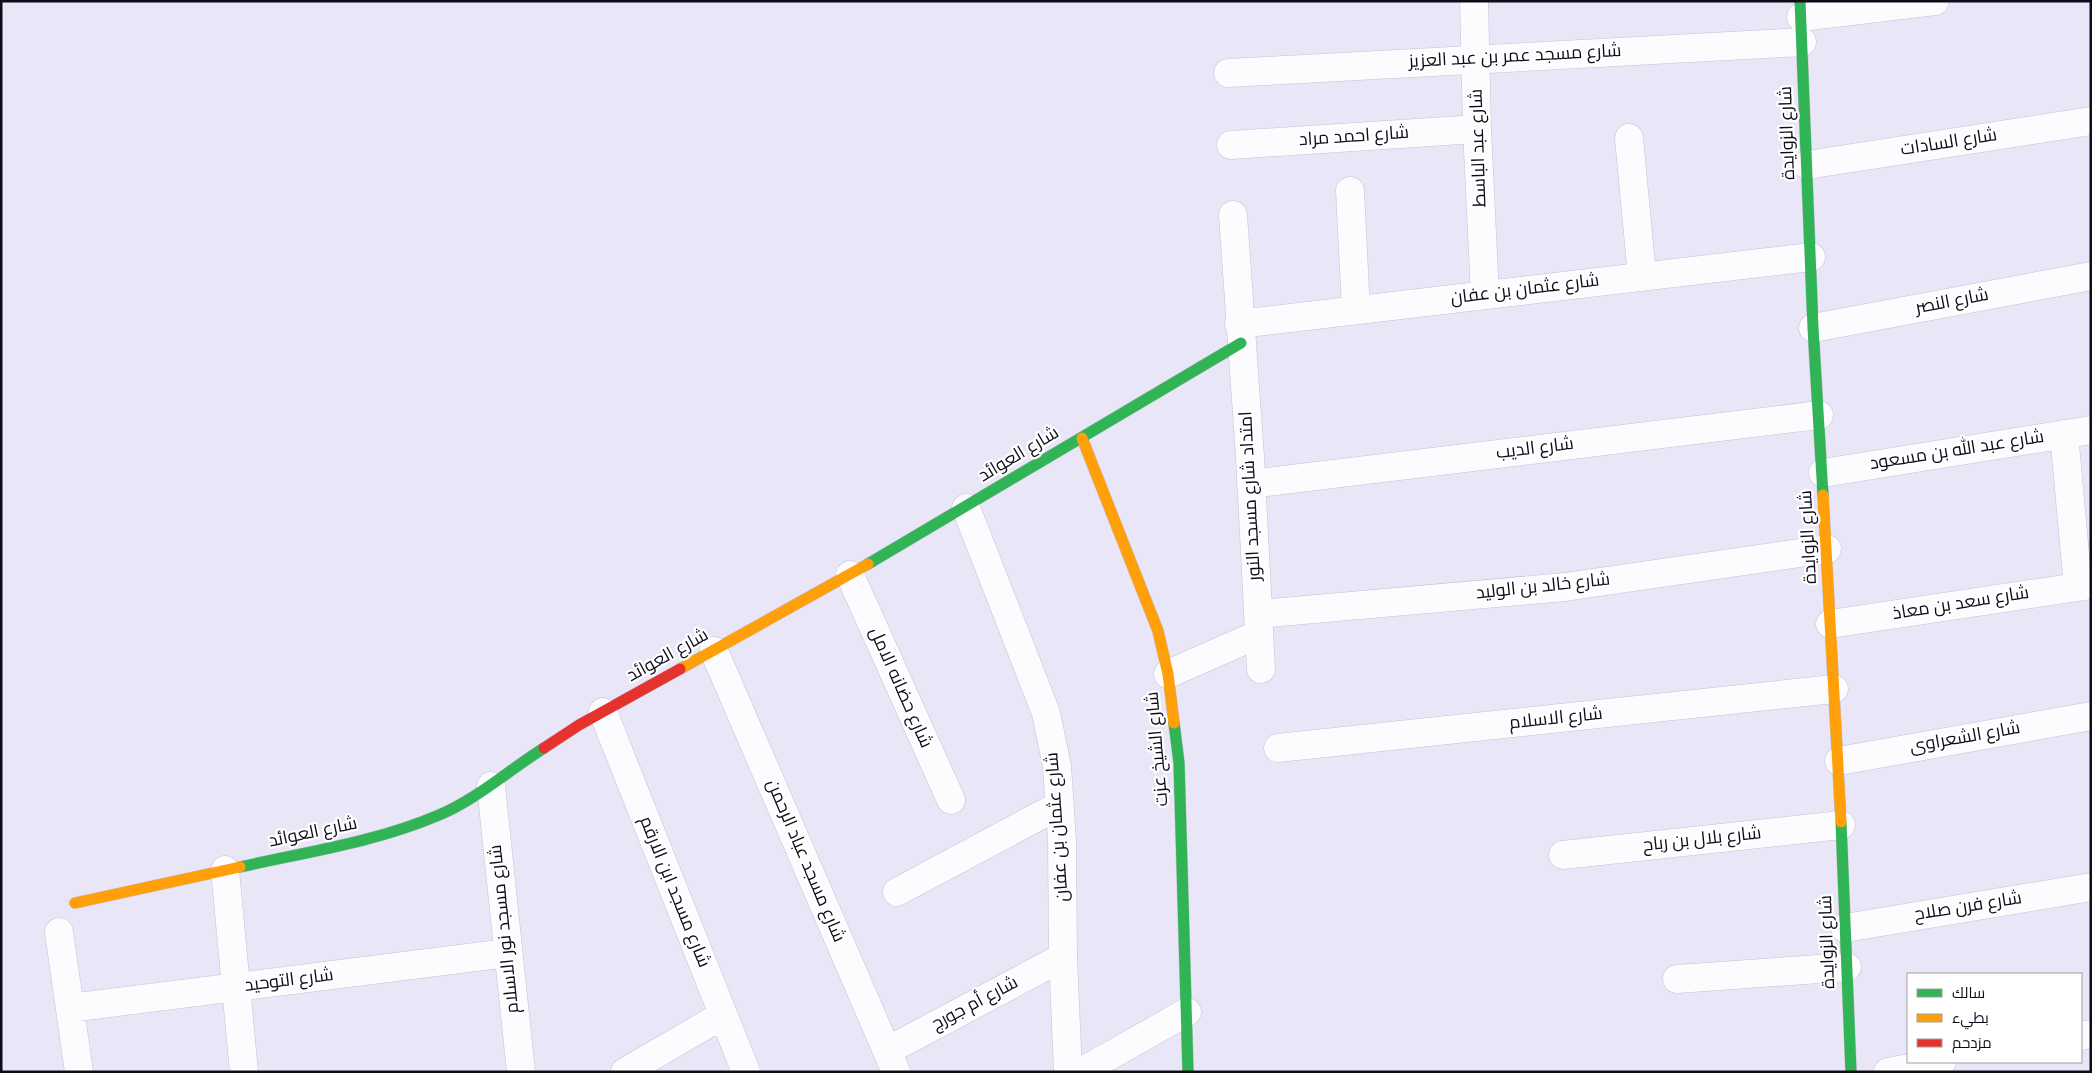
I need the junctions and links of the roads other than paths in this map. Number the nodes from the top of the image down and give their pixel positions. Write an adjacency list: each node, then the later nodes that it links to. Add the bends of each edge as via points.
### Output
1 (1474, 1): 4 (street, شارع عبد الباسط)
2 (1935, 1): 3 (street, شارع مسجد عمر بن عبد العزيز)
3 (1801, 20): 4 (street, شارع مسجد عمر بن عبد العزيز); 10 (street, شارع الزوايدة)
4 (1476, 60): 5 (street, شارع مسجد عمر بن عبد العزيز); 7 (street, شارع عبد الباسط)
5 (1228, 73)
6 (2091, 121): 10 (street, شارع السادات)
7 (1477, 129): 9 (street, شارع احمد مراد); 16 (street, شارع عبد الباسط)
8 (1629, 138): 14 (street)
9 (1231, 145)
10 (1807, 165): 13 (street, شارع الزوايدة)
11 (1350, 191): 17 (street)
12 (1233, 214): 19 (street, امتداد شارع مسجد النور)
13 (1811, 257): 14 (street, شارع عثمان بن عفان); 18 (street, شارع الزوايدة)
14 (1642, 276): 16 (street, شارع عثمان بن عفان)
15 (2091, 276): 18 (street, شارع النصر)
16 (1485, 295): 17 (street, شارع عثمان بن عفان)
17 (1356, 310): 19 (street, شارع عثمان بن عفان)
18 (1814, 328): 20 (street, شارع الزوايدة)
19 (1240, 333): 23 (street, شارع العوائد); 25 (street, امتداد شارع مسجد النور)
20 (1819, 415): 24 (street, شارع الزوايدة); 25 (street, شارع الديب)
21 (2091, 430): 22 (street, شارع عبد الله بن مسعود)
22 (2064, 434): 24 (street, شارع عبد الله بن مسعود); 29 (street)
23 (1082, 438): 26 (street, شارع العوائد); 34 (street, شارع الشيخ عزت, via 1158,631)
24 (1824, 474): 27 (street, شارع الزوايدة)
25 (1251, 484): 30 (street, امتداد شارع مسجد النور)
26 (966, 508): 28 (street, شارع العوائد); 42 (street, شارع عثمان بن عفان, via 1046,714 1057,766)
27 (1827, 549): 30 (street, شارع خالد بن الوليد, via 1565,587); 31 (street, شارع الزوايدة)
28 (850, 575): 32 (street, شارع العوائد); 41 (street, شارع حضانه الامل)
29 (2084, 586): 31 (street, شارع سعد بن معاذ)
30 (1258, 624): 33 (street, امتداد شارع مسجد النور); 34 (street, شارع خالد بن الوليد)
31 (1830, 624): 35 (street, شارع الزوايدة)
32 (714, 651): 36 (street, شارع العوائد); 59 (street, شارع مسجد عباد الرحمن)
33 (1260, 669)
34 (1168, 674): 57 (street, شارع الشيخ عزت, via 1179,763)
35 (1834, 689): 38 (street, شارع الاسلام); 39 (street, شارع الزوايدة)
36 (603, 712): 40 (street, شارع العوائد, via 515,766); 58 (street, شارع مسجد ابن الارقم)
37 (2091, 716): 39 (street, شارع الشعراوى)
38 (1278, 748)
39 (1839, 761): 43 (street, شارع الزوايدة)
40 (491, 786): 45 (street, شارع العوائد, via 440,815 384,835); 51 (street, شارع مسجد نور الاسلام)
41 (951, 800)
42 (1060, 805): 47 (street); 52 (street, شارع عثمان بن عفان)
43 (1841, 825): 44 (street, شارع بلال بن رباح); 49 (street, شارع الزوايدة)
44 (1563, 855)
45 (225, 870): 48 (street, شارع العوائد); 55 (street)
46 (2091, 887): 49 (street, شارع فرن صلاح)
47 (897, 892)
48 (74, 903)
49 (1845, 928): 53 (street, شارع الزوايدة)
50 (59, 932): 56 (street)
51 (508, 953): 55 (street, شارع التوحيد); 63 (street, شارع مسجد نور الاسلام)
52 (1064, 957): 59 (street, شارع أم جورج); 66 (street, شارع عثمان بن عفان)
53 (1847, 967): 54 (street); 69 (street, شارع الزوايدة)
54 (1677, 979)
55 (235, 988): 56 (street, شارع التوحيد); 62 (street)
56 (70, 1008): 61 (street)
57 (1187, 1012): 67 (street); 68 (street, شارع الشيخ عزت)
58 (723, 1015): 64 (street); 65 (street, شارع مسجد ابن الارقم)
59 (892, 1061)
60 (1937, 1063): 70 (street)
61 (79, 1072)
62 (244, 1072)
63 (521, 1072)
64 (625, 1072)
65 (746, 1072)
66 (1068, 1072)
67 (1080, 1072)
68 (1188, 1072)
69 (1851, 1072)
70 (1888, 1072)

